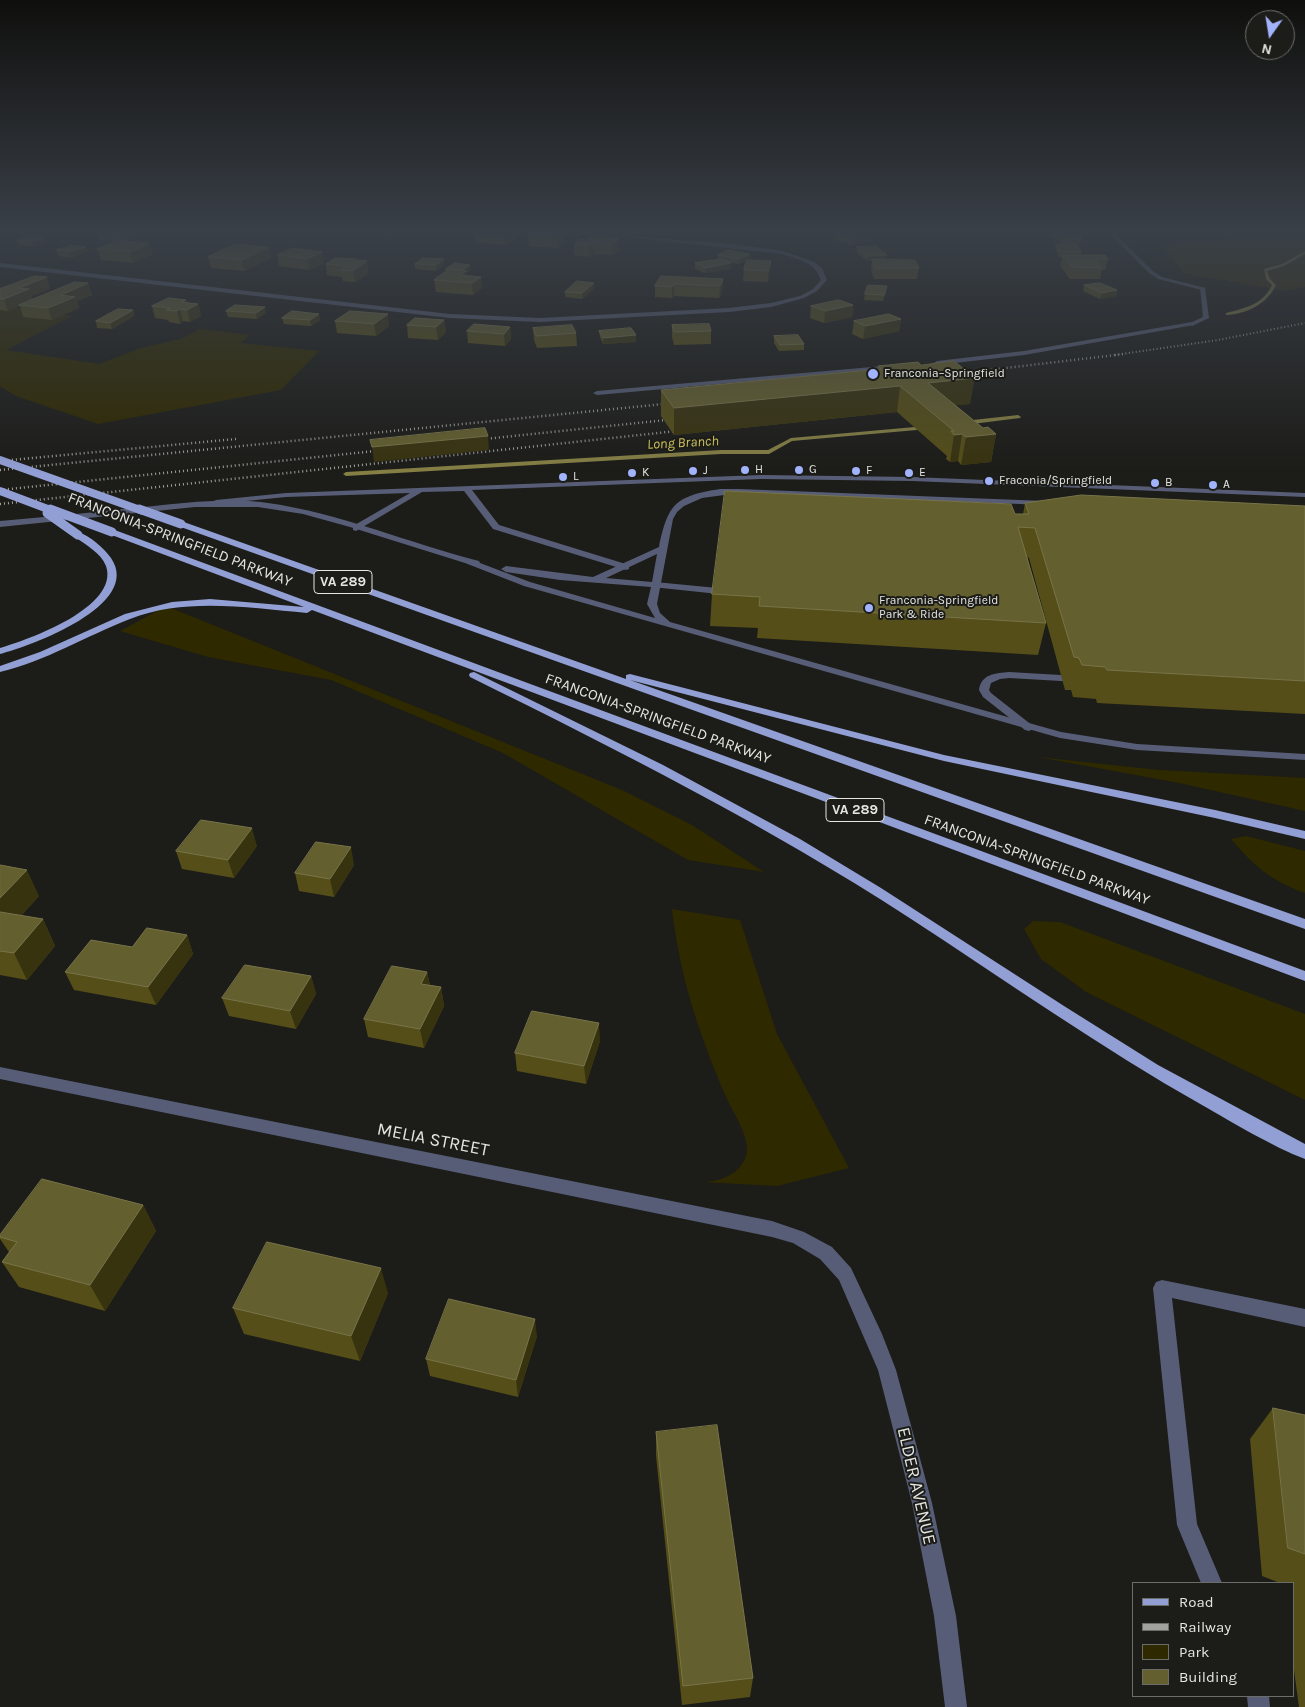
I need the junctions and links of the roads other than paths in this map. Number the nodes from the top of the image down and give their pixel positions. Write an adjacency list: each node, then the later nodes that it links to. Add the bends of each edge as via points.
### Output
1 (429, 314): 2 (street, via 522,320)
2 (662, 314)
3 (1205, 314): 4 (street, via 1206,318 1192,324 1024,353)
4 (930, 364)
5 (903, 367): 6 (street)
6 (597, 393)
7 (0, 460): 29 (main road, FRANCONIA-SPRINGFIELD PARKWAY / VA 289, bridge)
8 (465, 487): 10 (street); 12 (street, via 810,477); 21 (street, via 496,527)
9 (0, 490): 15 (main road, FRANCONIA-SPRINGFIELD PARKWAY / VA 289, bridge)
10 (422, 490): 14 (street, via 286,495); 18 (street)
11 (794, 493): 13 (street); 16 (street, via 964,504); 19 (street, via 729,491 688,501 670,514)
12 (1305, 495)
13 (775, 500)
14 (216, 502): 17 (street); 18 (street, via 280,507)
15 (33, 503): 25 (main road, FRANCONIA-SPRINGFIELD PARKWAY / VA 289, bridge); 28 (main road, bridge, via 98,550 110,565 111,579 93,606 71,623)
16 (1051, 503)
17 (0, 524)
18 (356, 528): 20 (street)
19 (662, 549): 21 (street); 23 (street)
20 (468, 561): 22 (street, via 537,575); 26 (street, via 534,586)
21 (626, 567): 22 (street)
22 (594, 580): 23 (street)
23 (655, 585): 24 (street); 26 (street, via 653,609)
24 (738, 593)
25 (326, 612): 27 (main road, FRANCONIA-SPRINGFIELD PARKWAY / VA 289); 30 (main road, via 210,602 172,605 128,616 44,654)
26 (670, 625): 32 (street)
27 (406, 642): 36 (main road, FRANCONIA-SPRINGFIELD PARKWAY / VA 289); 38 (main road, via 730,805 881,894 1132,1057)
28 (0, 651)
29 (574, 664): 34 (main road, via 705,694 923,753); 35 (main road, FRANCONIA-SPRINGFIELD PARKWAY / VA 289)
30 (0, 669)
31 (1091, 680): 32 (street, via 1004,675 986,681 984,690 988,695)
32 (1029, 728): 33 (street, via 1137,747)
33 (1305, 756)
34 (1305, 835)
35 (1305, 924)
36 (1305, 976)
37 (0, 1073): 39 (street, MELIA STREET, via 772,1228 798,1237 826,1253)
38 (1305, 1152)
39 (845, 1274): 42 (street, ELDER AVENUE, via 887,1370 922,1502 944,1616)
40 (1305, 1318): 41 (street, via 1162,1288 1187,1525)
41 (1212, 1582)
42 (956, 1707)

